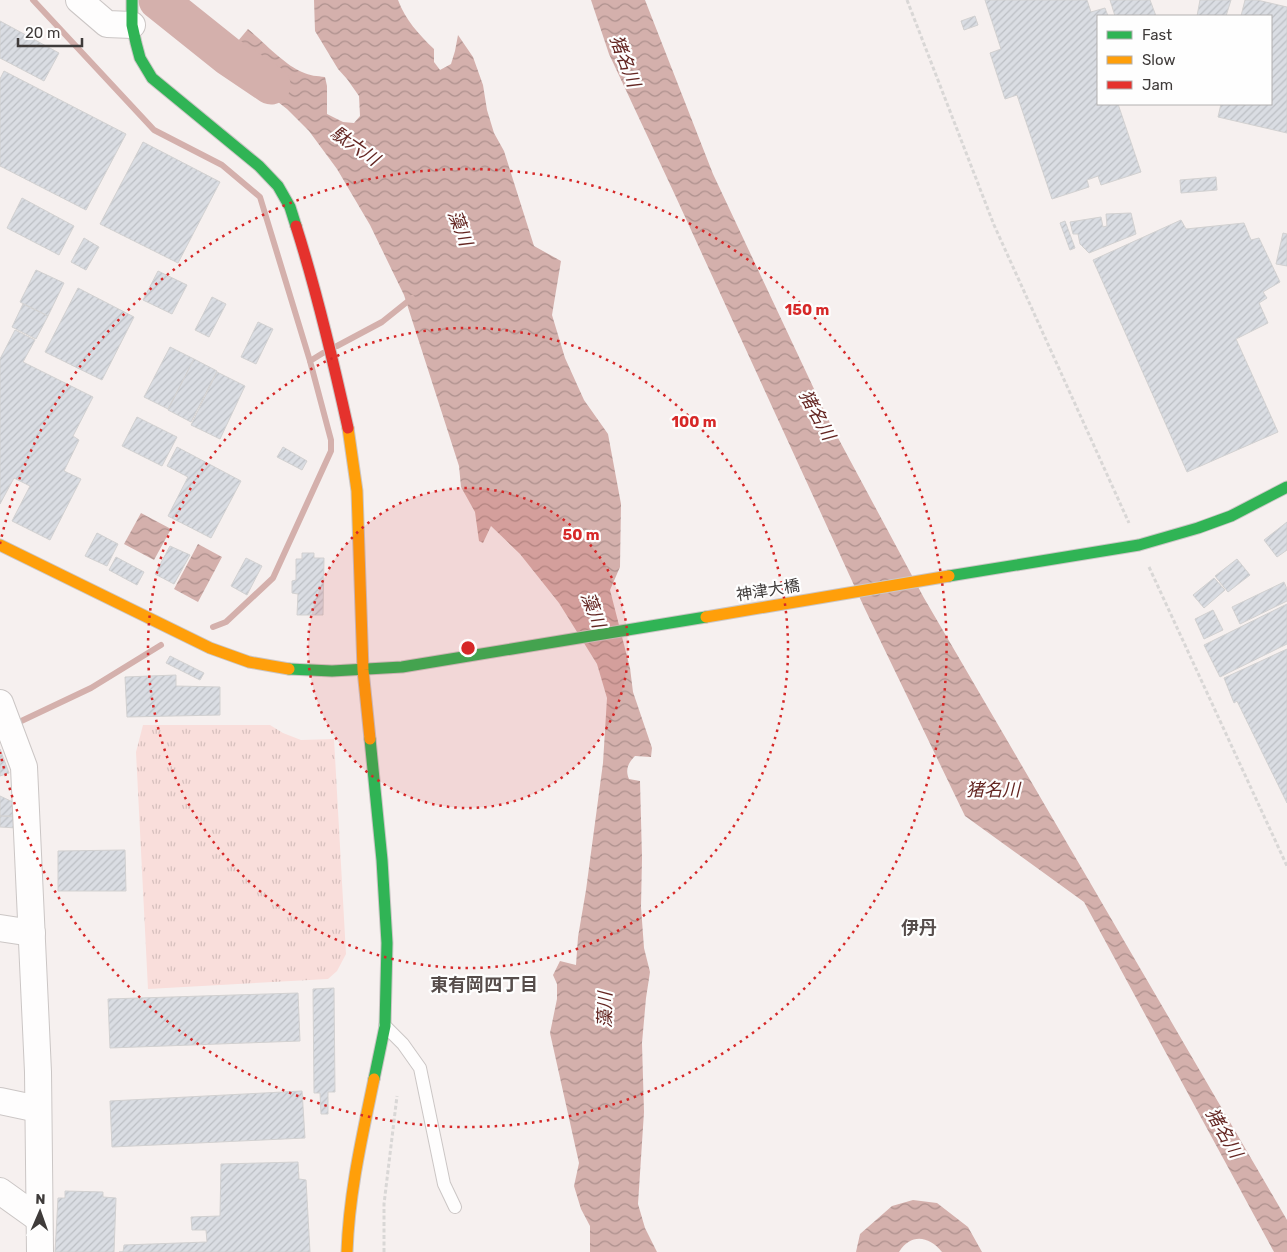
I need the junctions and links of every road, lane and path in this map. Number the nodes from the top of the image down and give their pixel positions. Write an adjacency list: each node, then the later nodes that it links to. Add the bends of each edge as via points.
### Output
1 (79, 0): 3 (street, via 107,24)
2 (907, 0): 6 (path, via 994,225)
3 (132, 9): 7 (street, via 140,58 152,78 259,166 278,186 290,207 309,267 350,439 357,491)
4 (1287, 487): 6 (street, 神津大橋, via 1231,516)
5 (0, 545): 7 (street, 神津大橋, via 232,657 288,669)
6 (1139, 545): 7 (street, 神津大橋, via 402,667); 9 (path)
7 (362, 670): 12 (street, via 382,860 387,943)
8 (0, 702): 11 (street, via 24,768)
9 (1287, 866)
10 (0, 928): 11 (street)
11 (32, 933): 14 (street)
12 (385, 1026): 16 (lane, via 420,1068 444,1184); 19 (street, via 356,1164)
13 (0, 1101): 14 (street)
14 (38, 1109): 17 (street)
15 (0, 1192): 17 (street)
16 (455, 1207)
17 (39, 1219): 18 (street)
18 (40, 1252)
19 (347, 1252)

